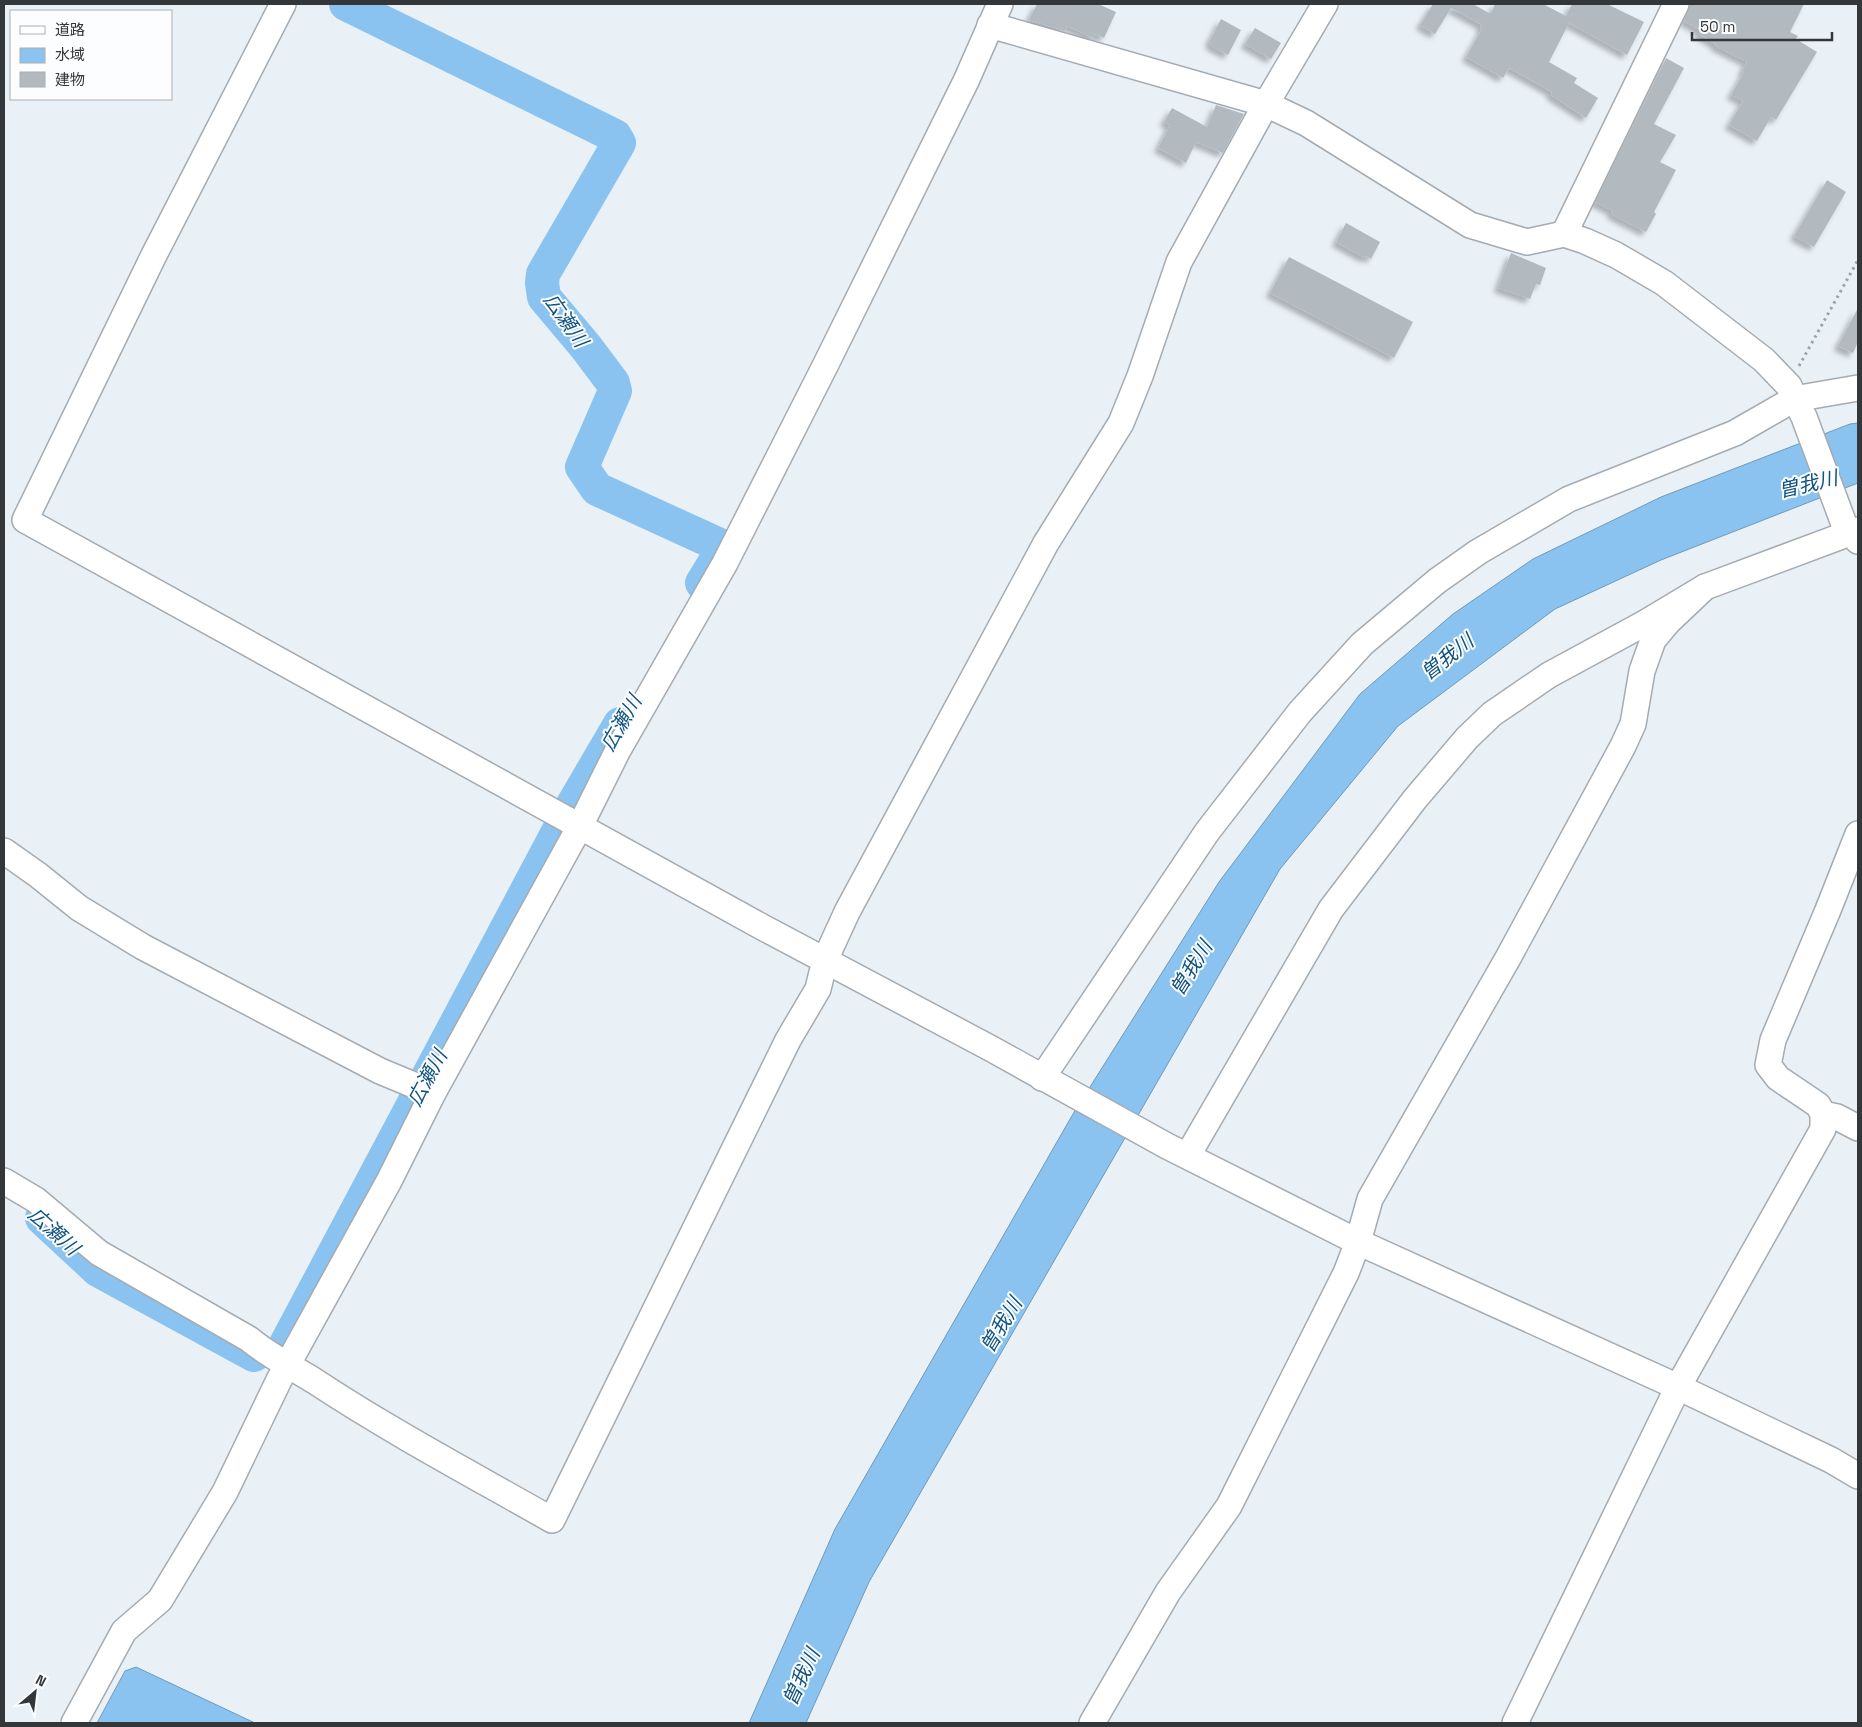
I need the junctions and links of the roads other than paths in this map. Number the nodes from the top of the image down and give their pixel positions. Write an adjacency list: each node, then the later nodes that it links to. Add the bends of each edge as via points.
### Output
1 (283, 4): 11 (street, via 153,257 25,520)
2 (1325, 4): 5 (street)
3 (1671, 5): 6 (street)
4 (995, 15): 5 (street); 11 (street, via 966,81 730,554 618,750)
5 (1266, 104): 6 (street, via 1306,124 1470,225 1527,242); 14 (street, via 1179,262 1121,423 1046,543 847,912)
6 (1564, 234): 8 (street, via 1616,255 1664,283 1764,360)
7 (1858, 388): 8 (street)
8 (1796, 401): 9 (street); 15 (street, via 1735,434 1569,499 1478,552 1437,581 1362,644 1300,712 1207,832)
9 (1853, 532): 10 (street)
10 (1705, 587): 19 (street, via 1549,675 1492,714 1467,738 1415,799 1331,909); 21 (street, via 1653,640 1642,671 1633,724 1623,746 1508,958 1370,1199)
11 (580, 826): 14 (street); 16 (street)
12 (1858, 834): 17 (street, via 1773,1040 1768,1066 1778,1078 1818,1105)
13 (4, 851): 16 (street, via 79,908 143,947 380,1071)
14 (825, 960): 15 (street); 22 (street, via 818,989 788,1040 552,1520 348,1403)
15 (1042, 1078): 19 (street)
16 (433, 1093): 22 (street, via 390,1181)
17 (1823, 1114): 18 (street); 23 (street, via 1823,1129)
18 (1858, 1128)
19 (1178, 1151): 21 (street)
20 (4, 1181): 22 (street, via 36,1200 99,1253)
21 (1358, 1242): 23 (street); 26 (street, via 1346,1273 1229,1506 1168,1592)
22 (288, 1364): 25 (street, via 225,1492 160,1600 124,1631)
23 (1678, 1387): 24 (street); 27 (street)
24 (1858, 1476)
25 (74, 1723)
26 (1092, 1723)
27 (1515, 1723)

